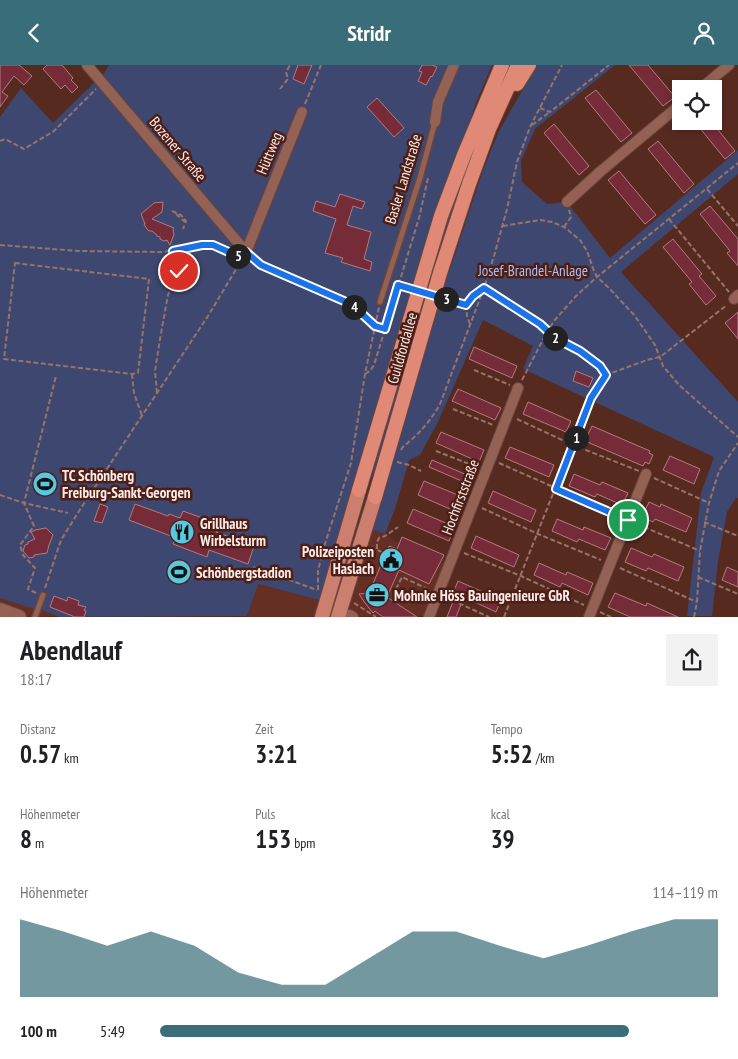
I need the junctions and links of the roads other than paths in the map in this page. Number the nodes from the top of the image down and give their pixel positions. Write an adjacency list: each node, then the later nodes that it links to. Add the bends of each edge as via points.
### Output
1 (87, 65): 13 (street, Bozener Straße)
2 (454, 65): 10 (street, Basler Landstraße, via 438,102)
3 (502, 65): 17 (highway, Guildfordallee, via 441,216)
4 (518, 65): 11 (highway, Guildfordallee)
5 (529, 65): 11 (highway)
6 (729, 65): 7 (street)
7 (711, 80)
8 (302, 112): 13 (street, Hüttweg)
9 (672, 112): 12 (street)
10 (435, 122): 14 (lane, Basler Landstraße)
11 (489, 129): 18 (highway, Guildfordallee, via 443,264)
12 (567, 202)
13 (244, 255)
14 (380, 302)
15 (518, 388): 27 (street, Hochfirststraße)
16 (646, 474): 21 (street)
17 (359, 490): 22 (main road, Guildfordallee)
18 (375, 497): 23 (main road, Guildfordallee)
19 (41, 594): 25 (lane)
20 (0, 610): 24 (main road)
21 (591, 612)
22 (323, 614): 23 (main road)
23 (339, 616): 26 (street)
24 (19, 617)
25 (35, 617)
26 (353, 617)
27 (429, 617)

